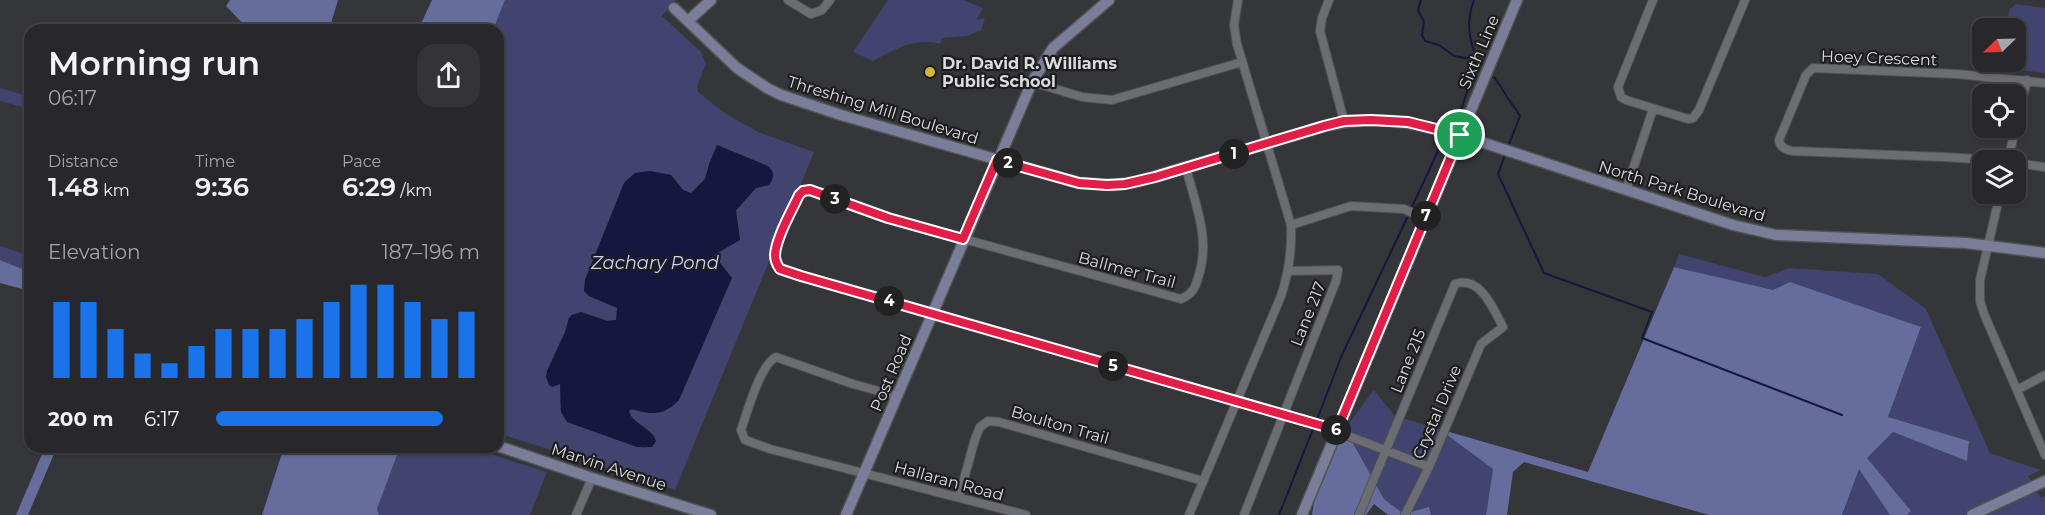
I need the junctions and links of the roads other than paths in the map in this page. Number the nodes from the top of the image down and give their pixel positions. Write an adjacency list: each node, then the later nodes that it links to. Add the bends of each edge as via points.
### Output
1 (711, 0): 11 (street)
2 (788, 0): 3 (street, via 811,14 822,10)
3 (830, 0)
4 (1109, 0): 14 (street, Post Road, via 1053,48)
5 (1238, 0): 12 (street, via 1234,25)
6 (1329, 0): 17 (street, via 1320,32)
7 (1517, 0): 18 (street, Sixth Line)
8 (1653, 0): 16 (street, via 1618,87 1621,97)
9 (1744, 0): 16 (street, via 1693,118)
10 (674, 8): 11 (street, Threshing Mill Boulevard)
11 (688, 21): 22 (street, Threshing Mill Boulevard, via 736,68 781,95)
12 (1242, 62): 14 (street, via 1113,100 1082,97); 19 (street)
13 (2027, 80): 15 (street); 20 (street); 21 (street, Hoey Crescent, via 1813,68 1806,75 1779,140 1786,150 1792,151)
14 (1032, 82): 22 (street, Post Road)
15 (2045, 83)
16 (1653, 109): 26 (street)
17 (1344, 121): 18 (street, Threshing Mill Boulevard, via 1396,120); 19 (street, Threshing Mill Boulevard)
18 (1460, 135): 26 (street, North Park Boulevard); 28 (street, Sixth Line)
19 (1265, 144): 25 (street, Threshing Mill Boulevard); 29 (street)
20 (2010, 150)
21 (1972, 159)
22 (997, 160): 25 (street, Threshing Mill Boulevard, via 1079,183 1107,185 1136,182); 30 (street, Post Road)
23 (2026, 164): 24 (street)
24 (2045, 167)
25 (1186, 168): 30 (street, Ballmer Trail, via 1204,250 1195,286 1182,299)
26 (1626, 190): 31 (street, North Park Boulevard, via 1766,234)
27 (1998, 204): 31 (street)
28 (1425, 218): 29 (street, via 1404,209 1351,206); 41 (street, Sixth Line)
29 (1291, 225): 33 (street)
30 (963, 239): 34 (street, Post Road); 34 (street, via 810,190 799,195 789,216 775,256 780,269)
31 (1988, 245): 32 (street, North Park Boulevard); 37 (street, via 1980,301)
32 (2045, 253)
33 (1289, 271): 39 (street); 40 (street, Lane 217, via 1338,270)
34 (931, 315): 38 (street, Post Road); 39 (street)
35 (1503, 327): 43 (street, Lane 215, via 1476,285 1463,281 1455,284); 45 (street, Crystal Drive, via 1481,344)
36 (2045, 375): 37 (street)
37 (2016, 390): 44 (street)
38 (897, 396): 46 (street, Post Road); 46 (street, Hallaran Road, via 776,357 762,374 741,430 745,440)
39 (1237, 401): 40 (street); 48 (street)
40 (1283, 413): 41 (street); 56 (street)
41 (1337, 430): 43 (street); 57 (street, Sixth Line)
42 (504, 448): 47 (street, Marvin Avenue)
43 (1386, 450): 45 (street); 58 (street, Lane 215)
44 (2045, 455)
45 (1429, 467): 59 (street, Crystal Drive)
46 (864, 472): 50 (street, Hallaran Road); 53 (street, Post Road)
47 (592, 478): 51 (street); 52 (street, Marvin Avenue)
48 (1203, 481): 50 (street, Boulton Trail, via 988,421 975,439); 55 (street)
49 (2045, 481): 60 (street)
50 (959, 497): 54 (street, Hallaran Road)
51 (576, 515)
52 (711, 515)
53 (846, 515)
54 (1026, 515)
55 (1189, 515)
56 (1244, 515)
57 (1302, 515)
58 (1359, 515)
59 (1406, 515)
60 (1971, 515)

